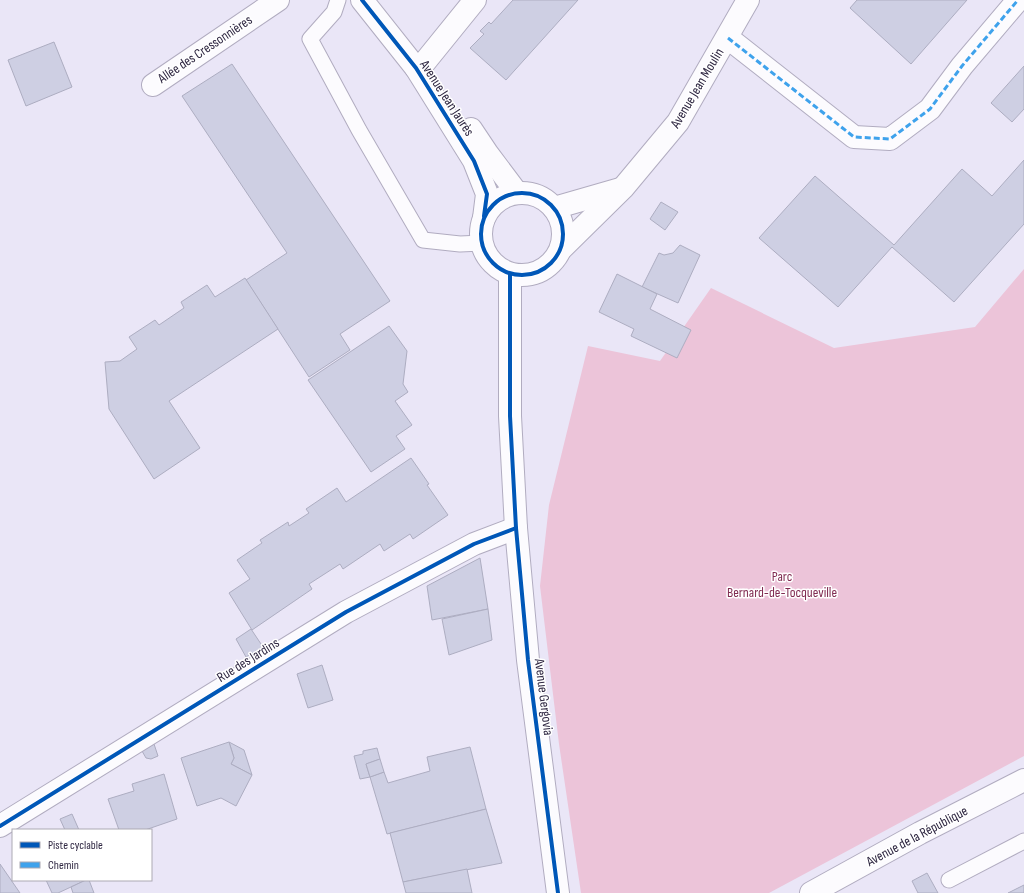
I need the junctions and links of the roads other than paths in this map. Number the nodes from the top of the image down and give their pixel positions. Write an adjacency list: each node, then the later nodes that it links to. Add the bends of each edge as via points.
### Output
1 (278, 0): 10 (street, Allée des Cressonnières)
2 (338, 0): 15 (lane, via 334,12 310,39 359,130 424,240 460,244)
3 (362, 0): 9 (street, Avenue Jean Jaurès)
4 (381, 0): 9 (street, Avenue Jean Jaurès)
5 (475, 0): 9 (street)
6 (748, 0): 8 (street, Avenue Jean Moulin)
7 (1018, 0): 8 (street, via 962,66 930,109 890,139 854,138)
8 (728, 38): 11 (street, Avenue Jean Moulin, via 678,122)
9 (420, 66): 12 (street, Avenue Jean Jaurès, via 455,105); 14 (street, Avenue Jean Jaurès, via 474,161 487,194)
10 (153, 85)
11 (623, 188): 13 (street); 16 (street, Avenue Jean Moulin)
12 (518, 193): 13 (street, via 544,199); 14 (street, via 497,201)
13 (554, 208): 16 (street, via 563,228 564,239)
14 (484, 218): 15 (street)
15 (482, 243): 17 (street, via 491,262)
16 (561, 249): 17 (street, via 556,258 537,273 523,276)
17 (510, 274): 18 (street, Avenue Gergovia, via 510,416)
18 (516, 528): 20 (street, Rue des Jardins, via 474,544 346,612); 23 (street, Avenue Gergovia, via 528,660)
19 (1024, 780): 24 (street, Avenue de la République)
20 (0, 826)
21 (1024, 841): 22 (lane)
22 (949, 880)
23 (558, 893)
24 (811, 893)

